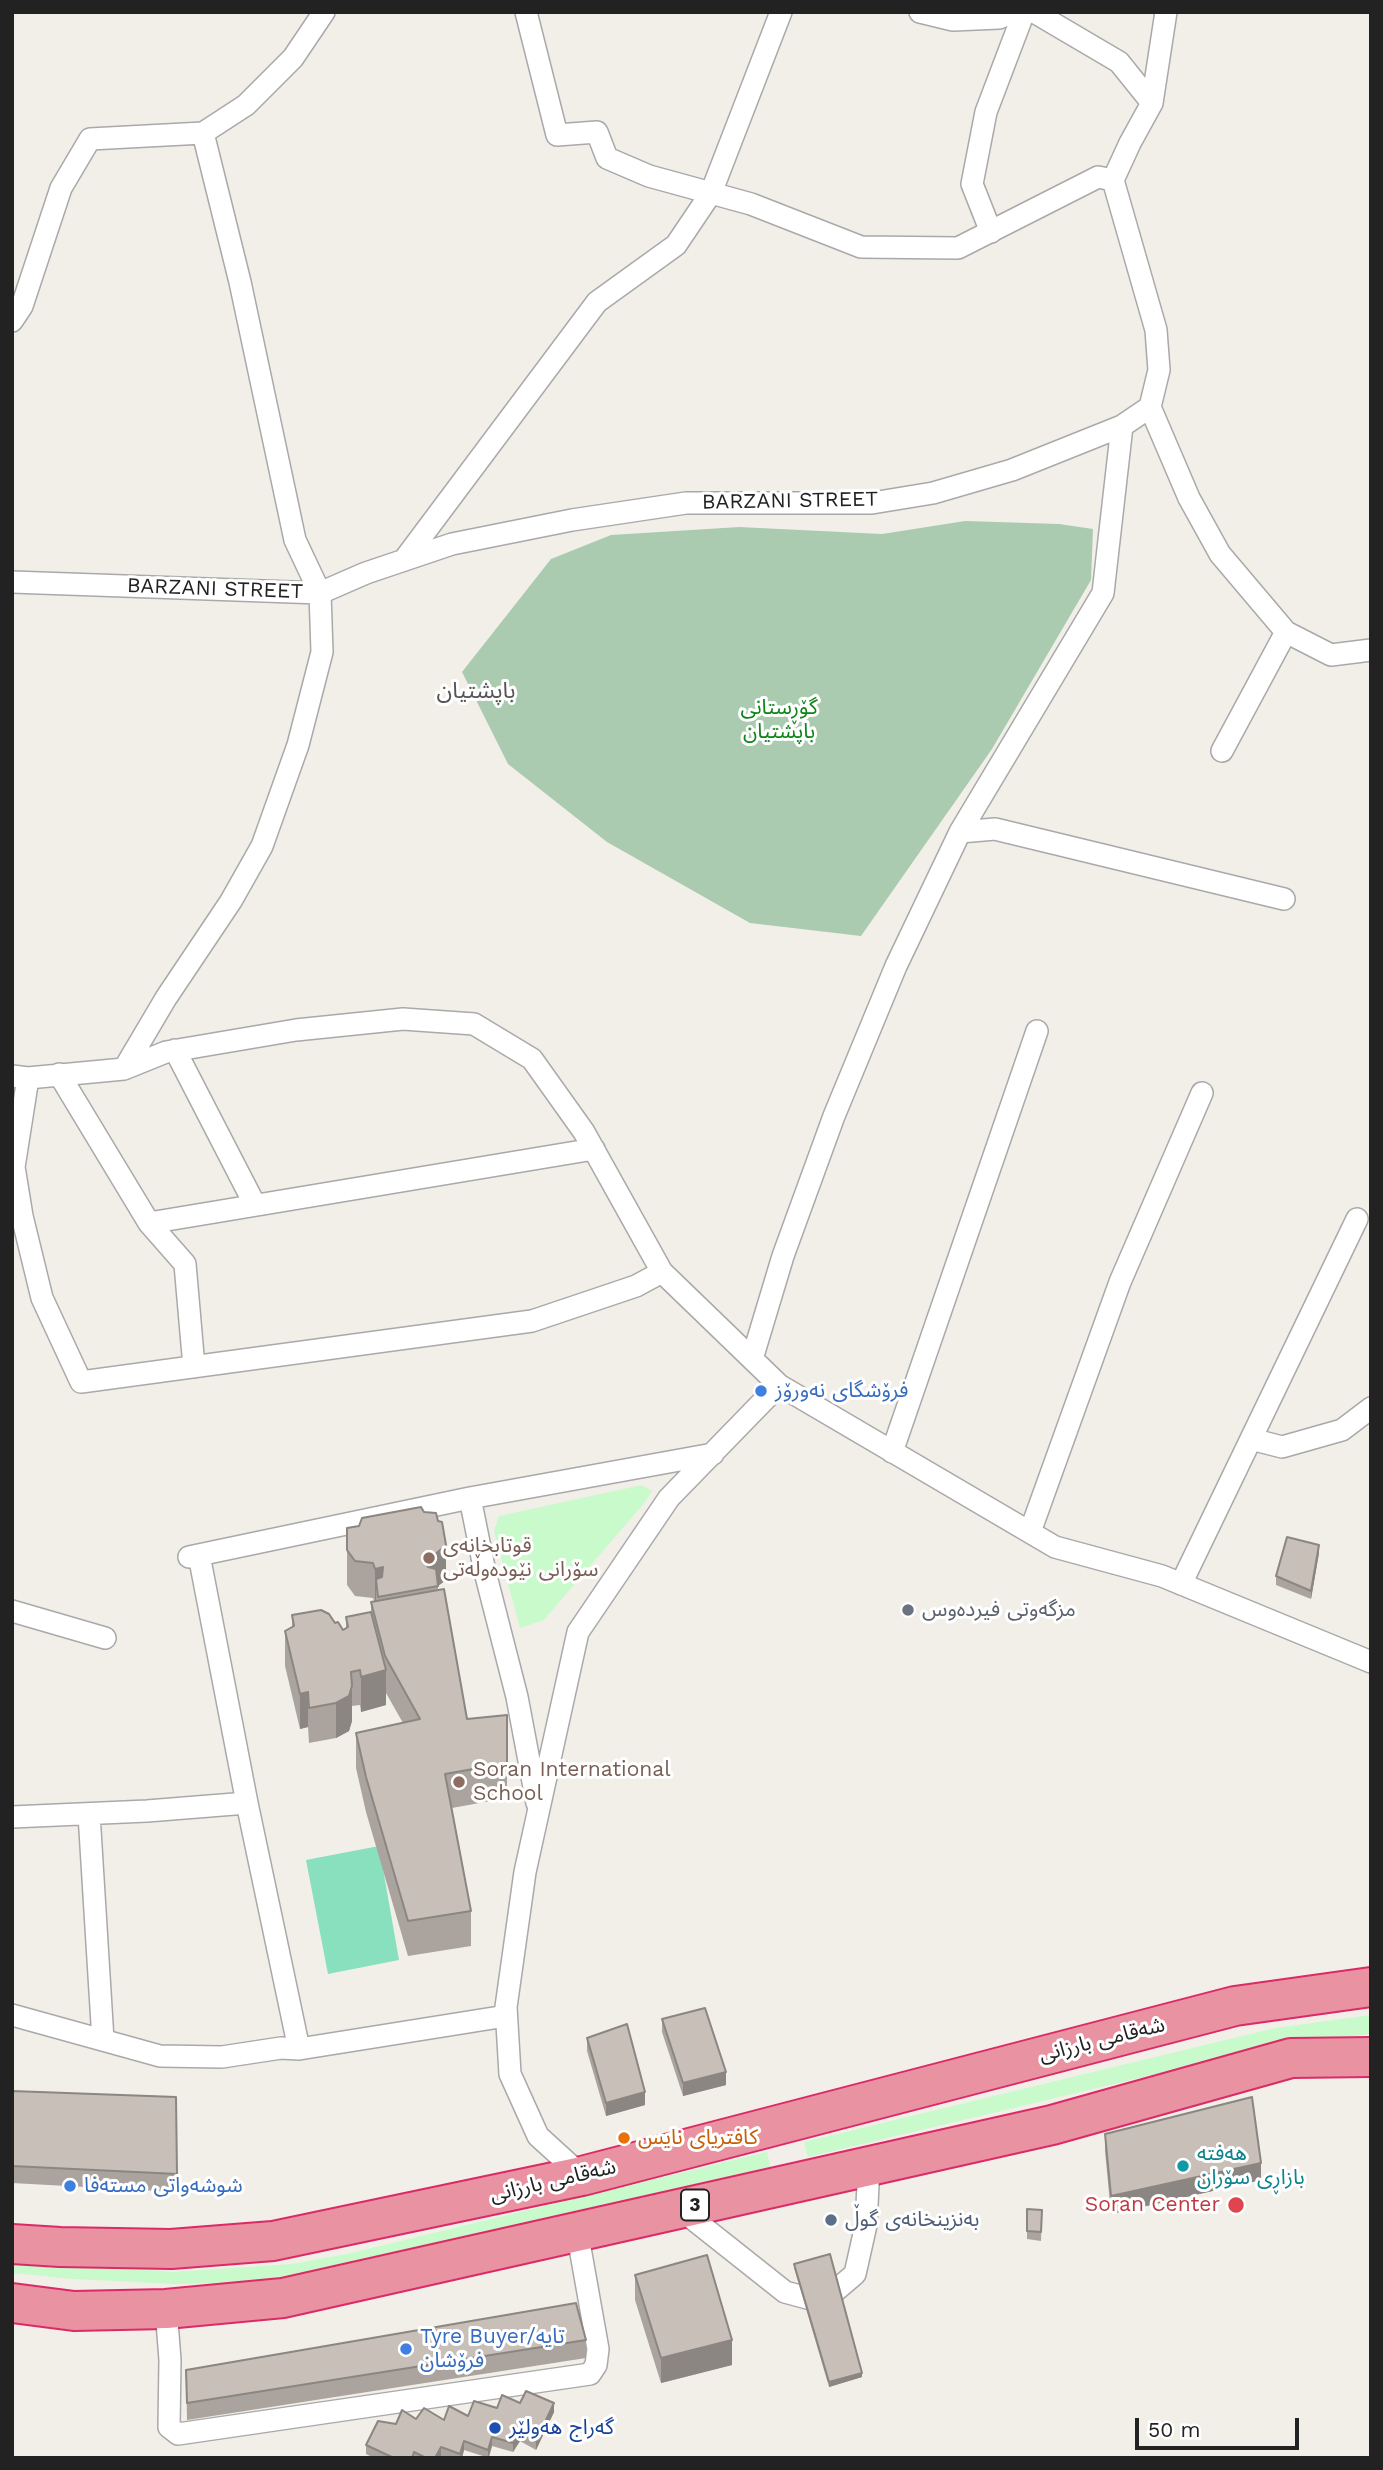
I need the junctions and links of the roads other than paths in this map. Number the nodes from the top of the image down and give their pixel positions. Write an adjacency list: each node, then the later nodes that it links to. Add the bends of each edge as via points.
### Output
1 (324, 12): 10 (street, via 293,58 246,105)
2 (526, 12): 12 (street, via 557,135 597,132 607,158 649,176)
3 (781, 12): 12 (street)
4 (920, 12): 5 (street, via 953,20 999,18)
5 (1013, 12)
6 (1024, 12): 13 (street, via 986,112 972,184)
7 (1034, 12): 9 (street, via 1119,62)
8 (1166, 12): 9 (street)
9 (1152, 103): 11 (street)
10 (203, 133): 14 (street, via 90,139 61,188 22,306); 19 (street, via 295,540)
11 (1113, 180): 13 (street, via 1098,177); 15 (street, via 1156,330 1159,370)
12 (711, 193): 13 (street, via 860,247 958,248); 17 (street, via 676,245 597,302)
13 (991, 232)
14 (12, 321)
15 (1150, 407): 16 (street, BARZANI STREET); 20 (street, via 1189,498 1220,554)
16 (1122, 426): 17 (street, BARZANI STREET, via 1012,470 933,493 872,503 686,503 452,544); 23 (street, via 1103,593)
17 (404, 560): 19 (street, BARZANI STREET)
18 (12, 582): 19 (street, BARZANI STREET)
19 (320, 593): 27 (street, via 322,652 298,745 262,846)
20 (1286, 632): 21 (street, via 1331,655); 22 (street)
21 (1371, 650)
22 (1222, 751)
23 (960, 832): 24 (street, via 995,829); 36 (street, via 896,966 834,1116 783,1256)
24 (1284, 899)
25 (1037, 1031): 41 (street)
26 (175, 1050): 27 (street); 31 (street, via 296,1030 403,1019 474,1024 533,1059); 32 (street)
27 (124, 1069): 28 (street)
28 (59, 1074): 29 (street); 34 (street)
29 (20, 1077): 37 (street, via 15,1167 22,1216 42,1298 81,1382)
30 (1202, 1093): 44 (street, via 1120,1282)
31 (593, 1149): 32 (street); 35 (street)
32 (255, 1205): 34 (street)
33 (1357, 1219): 40 (street)
34 (149, 1223): 37 (street, via 185,1264)
35 (662, 1272): 36 (street); 37 (street, via 636,1286 532,1321)
36 (752, 1359): 38 (street)
37 (194, 1367)
38 (779, 1385): 41 (street); 42 (street)
39 (1371, 1408): 40 (street, via 1342,1430 1282,1447)
40 (1251, 1439): 45 (street)
41 (892, 1452): 44 (street)
42 (713, 1454): 43 (street); 50 (street, via 669,1498 578,1632)
43 (470, 1498): 49 (street, via 194,1556); 50 (street)
44 (1030, 1532): 45 (street, via 1055,1547)
45 (1181, 1584): 48 (street)
46 (12, 1611): 47 (street)
47 (105, 1638)
48 (1371, 1662)
49 (247, 1803): 51 (street); 57 (street)
50 (539, 1812): 55 (street, via 525,1872)
51 (89, 1814): 52 (street); 56 (street)
52 (12, 1817)
53 (1371, 1987): 59 (highway, شەقامی بارزانی, via 1235,2006)
54 (12, 2015): 56 (street)
55 (506, 2016): 57 (street); 61 (street, via 510,2074 538,2136)
56 (103, 2040): 57 (street, via 160,2056 222,2057)
57 (299, 2049)
58 (1371, 2057): 60 (highway, 3, via 1291,2058 1052,2125)
59 (763, 2129): 61 (highway, شەقامی بارزانی); 62 (highway, via 785,2146 789,2172)
60 (869, 2165): 62 (highway, 3); 63 (street, via 866,2225 855,2274 822,2302 785,2292)
61 (582, 2176): 65 (highway, شەقامی بارزانی, via 274,2241 171,2249)
62 (784, 2184): 63 (highway, 3)
63 (679, 2208): 64 (highway, 3)
64 (577, 2231): 67 (highway, 3, via 283,2298); 67 (street, via 598,2349 590,2374 178,2434 169,2427)
65 (12, 2244)
66 (12, 2302): 67 (highway, 3, via 74,2311)
67 (166, 2309)

